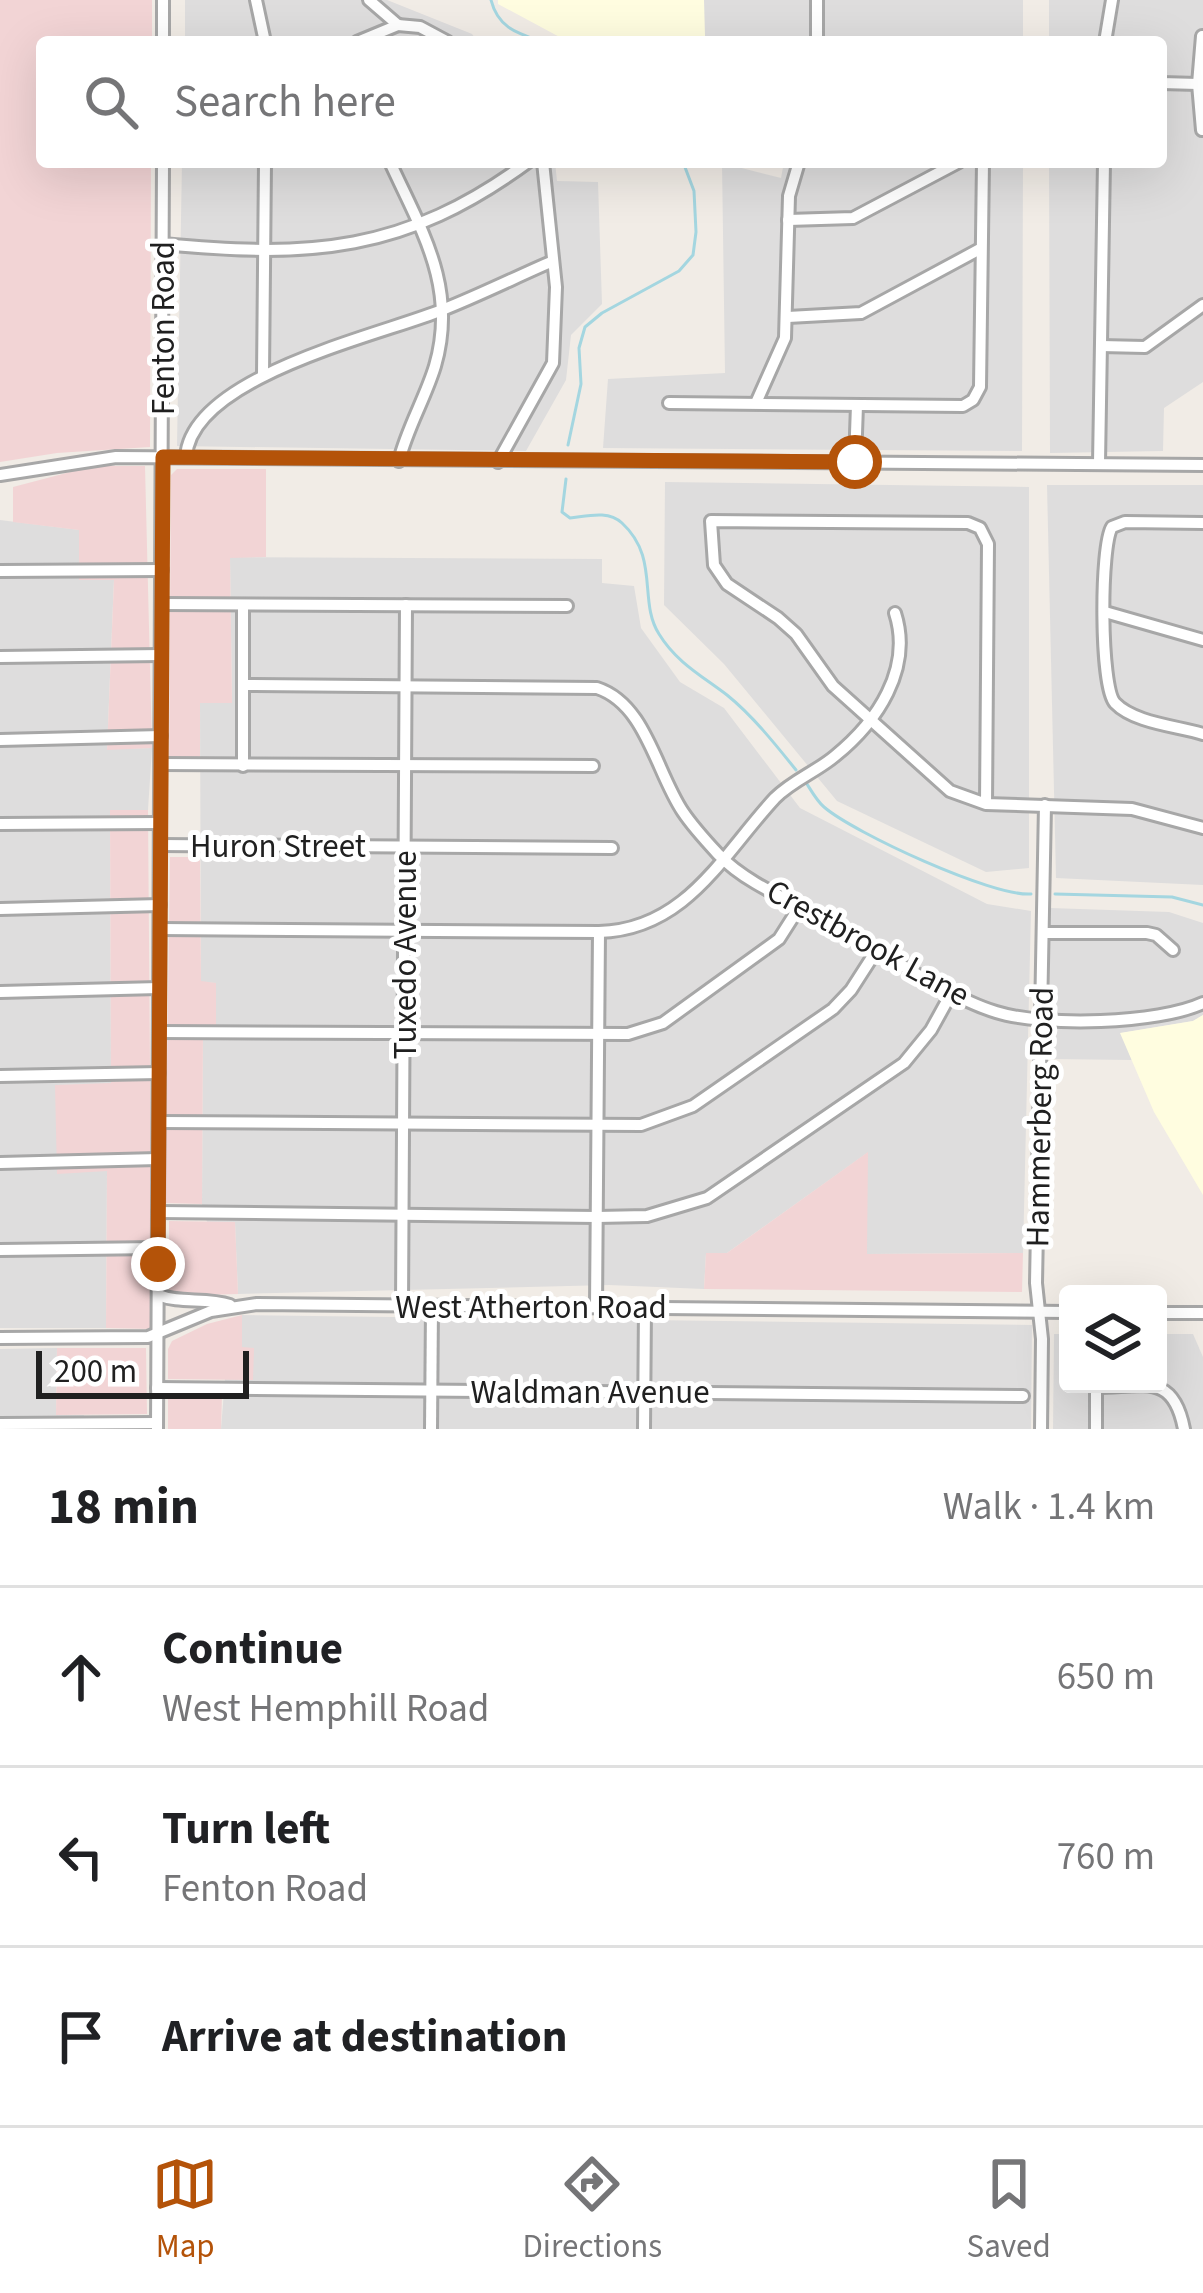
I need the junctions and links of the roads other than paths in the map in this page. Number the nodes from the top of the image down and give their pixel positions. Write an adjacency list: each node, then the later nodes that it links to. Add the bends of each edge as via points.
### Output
1 (163, 0): 7 (street)
2 (256, 0): 8 (street)
3 (369, 0): 6 (street)
4 (817, 0): 11 (street)
5 (1112, 0): 12 (street)
6 (398, 25): 9 (street); 10 (street)
7 (163, 36)
8 (264, 36)
9 (379, 36)
10 (437, 36)
11 (817, 36)
12 (1106, 36)
13 (1202, 36): 15 (street)
14 (1167, 83): 15 (street)
15 (1198, 84): 16 (street)
16 (1202, 130)
17 (163, 168): 28 (street, Fenton Road)
18 (265, 168): 30 (street)
19 (393, 168): 27 (street)
20 (520, 168): 27 (street)
21 (544, 168): 31 (street)
22 (798, 168): 26 (street)
23 (948, 168): 26 (street, via 853,218)
24 (983, 168): 29 (street)
25 (1104, 168): 35 (street)
26 (788, 220): 34 (street)
27 (423, 225): 30 (street, via 338,248); 33 (street)
28 (163, 244): 30 (street); 40 (street, Fenton Road)
29 (980, 249): 34 (street, via 861,313); 39 (street, via 980,387 973,400)
30 (265, 253): 36 (street)
31 (553, 261): 33 (street); 43 (street, via 553,363)
32 (1203, 305): 35 (street, via 1145,347)
33 (442, 310): 36 (street); 42 (street, via 437,358)
34 (788, 317): 38 (street)
35 (1101, 346): 45 (street)
36 (263, 375): 41 (street, via 200,424)
37 (669, 403): 38 (street)
38 (756, 403): 39 (street)
39 (857, 405): 44 (street)
40 (163, 457): 41 (street); 47 (street, via 87,459); 49 (street, Fenton Road)
41 (186, 457): 42 (street)
42 (399, 461): 43 (street)
43 (498, 462): 44 (street)
44 (855, 462): 45 (street)
45 (1099, 463): 46 (street)
46 (1203, 465)
47 (0, 475)
48 (1203, 523): 55 (street, via 1112,527)
49 (162, 569): 50 (street); 51 (street, Fenton Road)
50 (0, 572)
51 (162, 604): 52 (street); 58 (street, Fenton Road)
52 (243, 605): 53 (street); 60 (street)
53 (406, 605): 54 (street); 61 (street, Tuxedo Avenue)
54 (567, 606)
55 (1105, 612): 57 (street); 63 (street, via 1112,700)
56 (895, 614): 62 (street, via 898,671)
57 (1203, 640)
58 (161, 655): 59 (street); 64 (street, Fenton Road)
59 (0, 657)
60 (243, 685): 61 (street); 67 (street)
61 (405, 686): 68 (street, Tuxedo Avenue); 78 (street, Crestbrook Lane, via 597,688 635,717 684,813)
62 (868, 720): 70 (street, via 950,791); 70 (street, via 796,634 727,584 714,565 711,521 980,528 988,544); 78 (street, via 834,758 776,797)
63 (1203, 734)
64 (161, 736): 65 (street); 66 (street, Fenton Road)
65 (0, 740)
66 (161, 764): 67 (street); 72 (street, Fenton Road)
67 (243, 766): 68 (street)
68 (405, 766): 69 (street); 76 (street, Tuxedo Avenue)
69 (593, 766)
70 (986, 804): 71 (street)
71 (1045, 805): 74 (street, via 1132,808); 85 (street, Hammerberg Road)
72 (160, 823): 73 (street, Huron Street); 75 (street, Fenton Road)
73 (0, 824)
74 (1203, 829)
75 (160, 845): 76 (street, Huron Street); 79 (street, Fenton Road)
76 (405, 847): 77 (street, Huron Street); 83 (street, Tuxedo Avenue)
77 (612, 848)
78 (724, 860): 80 (street, Crestbrook Lane); 84 (street, via 656,920)
79 (160, 905): 81 (street); 82 (street, Fenton Road)
80 (800, 906): 86 (street, Crestbrook Lane); 95 (street, via 778,940 663,1023)
81 (0, 909)
82 (160, 929): 83 (street); 88 (street, Fenton Road)
83 (405, 930): 84 (street); 94 (street, Tuxedo Avenue)
84 (599, 932): 95 (street)
85 (1044, 933): 87 (street, via 1147,933); 92 (street, Hammerberg Road)
86 (878, 948): 90 (street, Crestbrook Lane); 100 (street, via 833,1009 693,1106 641,1124)
87 (1173, 950)
88 (160, 988): 89 (street); 93 (street, Fenton Road)
89 (0, 992)
90 (952, 992): 92 (street, Crestbrook Lane, via 996,1012); 105 (street, via 904,1063 707,1198 647,1216)
91 (1203, 1003): 92 (street, Crestbrook Lane, via 1135,1020)
92 (1042, 1018): 114 (street, Hammerberg Road)
93 (159, 1032): 94 (street); 96 (street, Fenton Road)
94 (404, 1034): 95 (street); 99 (street, Tuxedo Avenue)
95 (598, 1035): 100 (street)
96 (159, 1073): 97 (street); 98 (street, Fenton Road)
97 (0, 1076)
98 (159, 1122): 99 (street); 101 (street, Fenton Road)
99 (404, 1124): 100 (street); 104 (street, Tuxedo Avenue)
100 (598, 1125): 105 (street)
101 (158, 1159): 102 (street); 103 (street, Fenton Road)
102 (0, 1163)
103 (158, 1212): 104 (street); 106 (street, Fenton Road)
104 (403, 1214): 105 (street); 110 (street, Tuxedo Avenue)
105 (597, 1217): 112 (street)
106 (158, 1248): 107 (street); 108 (street, Fenton Road)
107 (0, 1250)
108 (158, 1295): 109 (street); 118 (street, Fenton Road)
109 (233, 1306): 110 (street, West Atherton Road); 118 (street, West Atherton Road)
110 (402, 1306): 111 (street, West Atherton Road)
111 (432, 1306): 112 (street, West Atherton Road); 121 (street)
112 (596, 1307): 113 (street, West Atherton Road)
113 (645, 1307): 114 (street, West Atherton Road); 123 (street)
114 (1039, 1311): 115 (street, West Atherton Road); 130 (street, Hammerberg Road)
115 (1059, 1312)
116 (1167, 1313): 117 (street)
117 (1200, 1313)
118 (157, 1336): 119 (street, West Atherton Road); 120 (street, Fenton Road)
119 (0, 1338)
120 (157, 1388): 121 (street, Waldman Avenue); 127 (street, Fenton Road)
121 (431, 1390): 123 (street, Waldman Avenue); 128 (street)
122 (1167, 1391): 132 (street)
123 (644, 1392): 125 (street, Waldman Avenue); 129 (street)
124 (1096, 1393): 131 (street)
125 (1023, 1396)
126 (0, 1424): 127 (street)
127 (157, 1426)
128 (431, 1429)
129 (644, 1429)
130 (1041, 1429)
131 (1096, 1429)
132 (1184, 1429)

